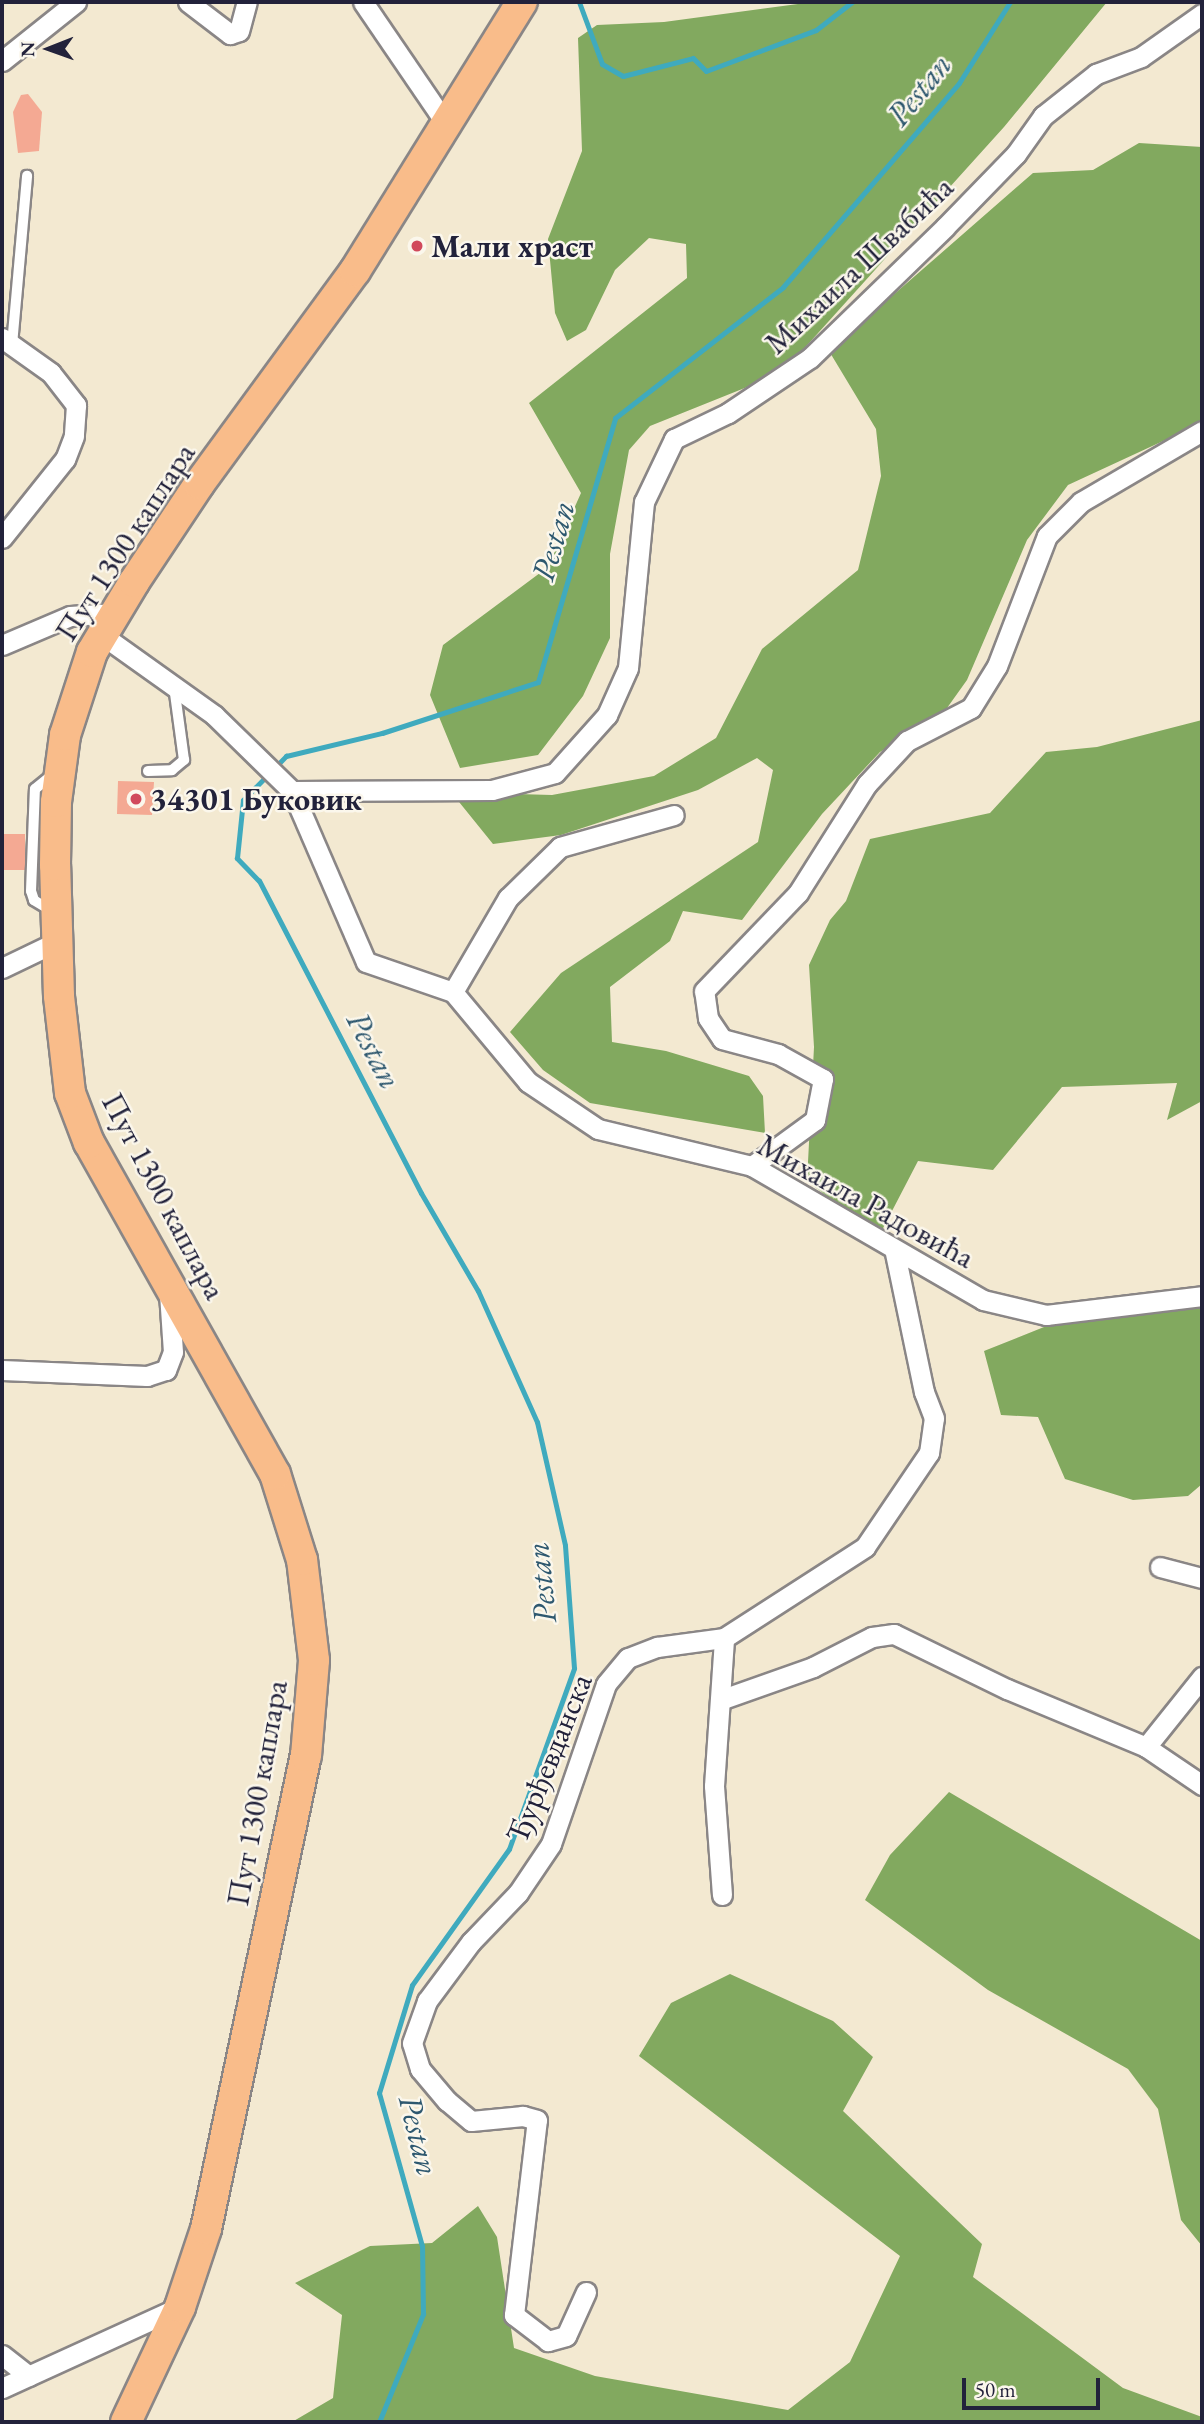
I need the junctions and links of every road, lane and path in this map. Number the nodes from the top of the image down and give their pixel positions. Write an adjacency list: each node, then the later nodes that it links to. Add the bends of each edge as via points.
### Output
1 (76, 2): 7 (street)
2 (188, 2): 3 (street, via 230,34 239,31)
3 (247, 2)
4 (363, 2): 8 (street)
5 (522, 2): 8 (main road, Пут 1300 каплара)
6 (1202, 14): 17 (street, Михаила Швабића, via 1141,57 1096,74 1043,116 1016,154 810,358 746,401 674,439 644,502 628,668 607,715 555,773 492,790)
7 (2, 61)
8 (445, 122): 13 (main road, Пут 1300 каплара, via 355,271 199,484)
9 (27, 176): 10 (lane)
10 (7, 342): 12 (street, via 51,373 76,405 74,436 65,459)
11 (1202, 431): 22 (street, via 1081,502 1047,536 997,666 971,708 907,741 867,784 798,893 704,991 708,1018 722,1039 778,1054 823,1079 815,1120)
12 (2, 538)
13 (108, 624): 14 (street, via 70,616); 15 (street); 19 (main road, Пут 1300 каплара, via 71,710 60,771)
14 (2, 645)
15 (174, 686): 16 (lane, via 184,760 172,770); 17 (street, via 246,742)
16 (148, 771)
17 (292, 791): 21 (street, via 366,962)
18 (674, 815): 21 (street, via 560,847 508,898)
19 (56, 928): 20 (street); 24 (main road, Пут 1300 каплара, via 64,1056 75,1109 89,1143)
20 (2, 968)
21 (453, 992): 22 (street, Михаила Радовића, via 528,1082 598,1129)
22 (752, 1167): 23 (street, Михаила Радовића)
23 (894, 1249): 25 (street, Михаила Радовића, via 984,1300 1046,1315); 29 (street, Ђурђевданска, via 924,1392 934,1418 929,1453 865,1547)
24 (168, 1278): 26 (street, via 173,1352 166,1370 147,1376); 36 (main road, Пут 1300 каплара, via 256,1433 285,1499 307,1585 314,1660 310,1732 289,1837 219,2171)
25 (1202, 1296)
26 (2, 1370)
27 (1160, 1567): 28 (street)
28 (1202, 1578)
29 (724, 1638): 31 (street); 35 (street, Ђурђевданска, via 657,1647 628,1658 606,1684 551,1844 518,1893 471,1942 427,2001 412,2043 420,2068 471,2121 523,2116 537,2120 514,2315 548,2341 566,2336)
30 (1202, 1677): 32 (street)
31 (720, 1700): 32 (street, via 813,1667 872,1637 894,1634 1007,1689); 34 (street, via 714,1786)
32 (1146, 1747): 33 (street)
33 (1202, 1785)
34 (722, 1895)
35 (586, 2292)
36 (180, 2306): 38 (street); 40 (main road, Пут 1300 каплара)
37 (2, 2355): 38 (street)
38 (29, 2376): 39 (street)
39 (2, 2388)
40 (126, 2422)

